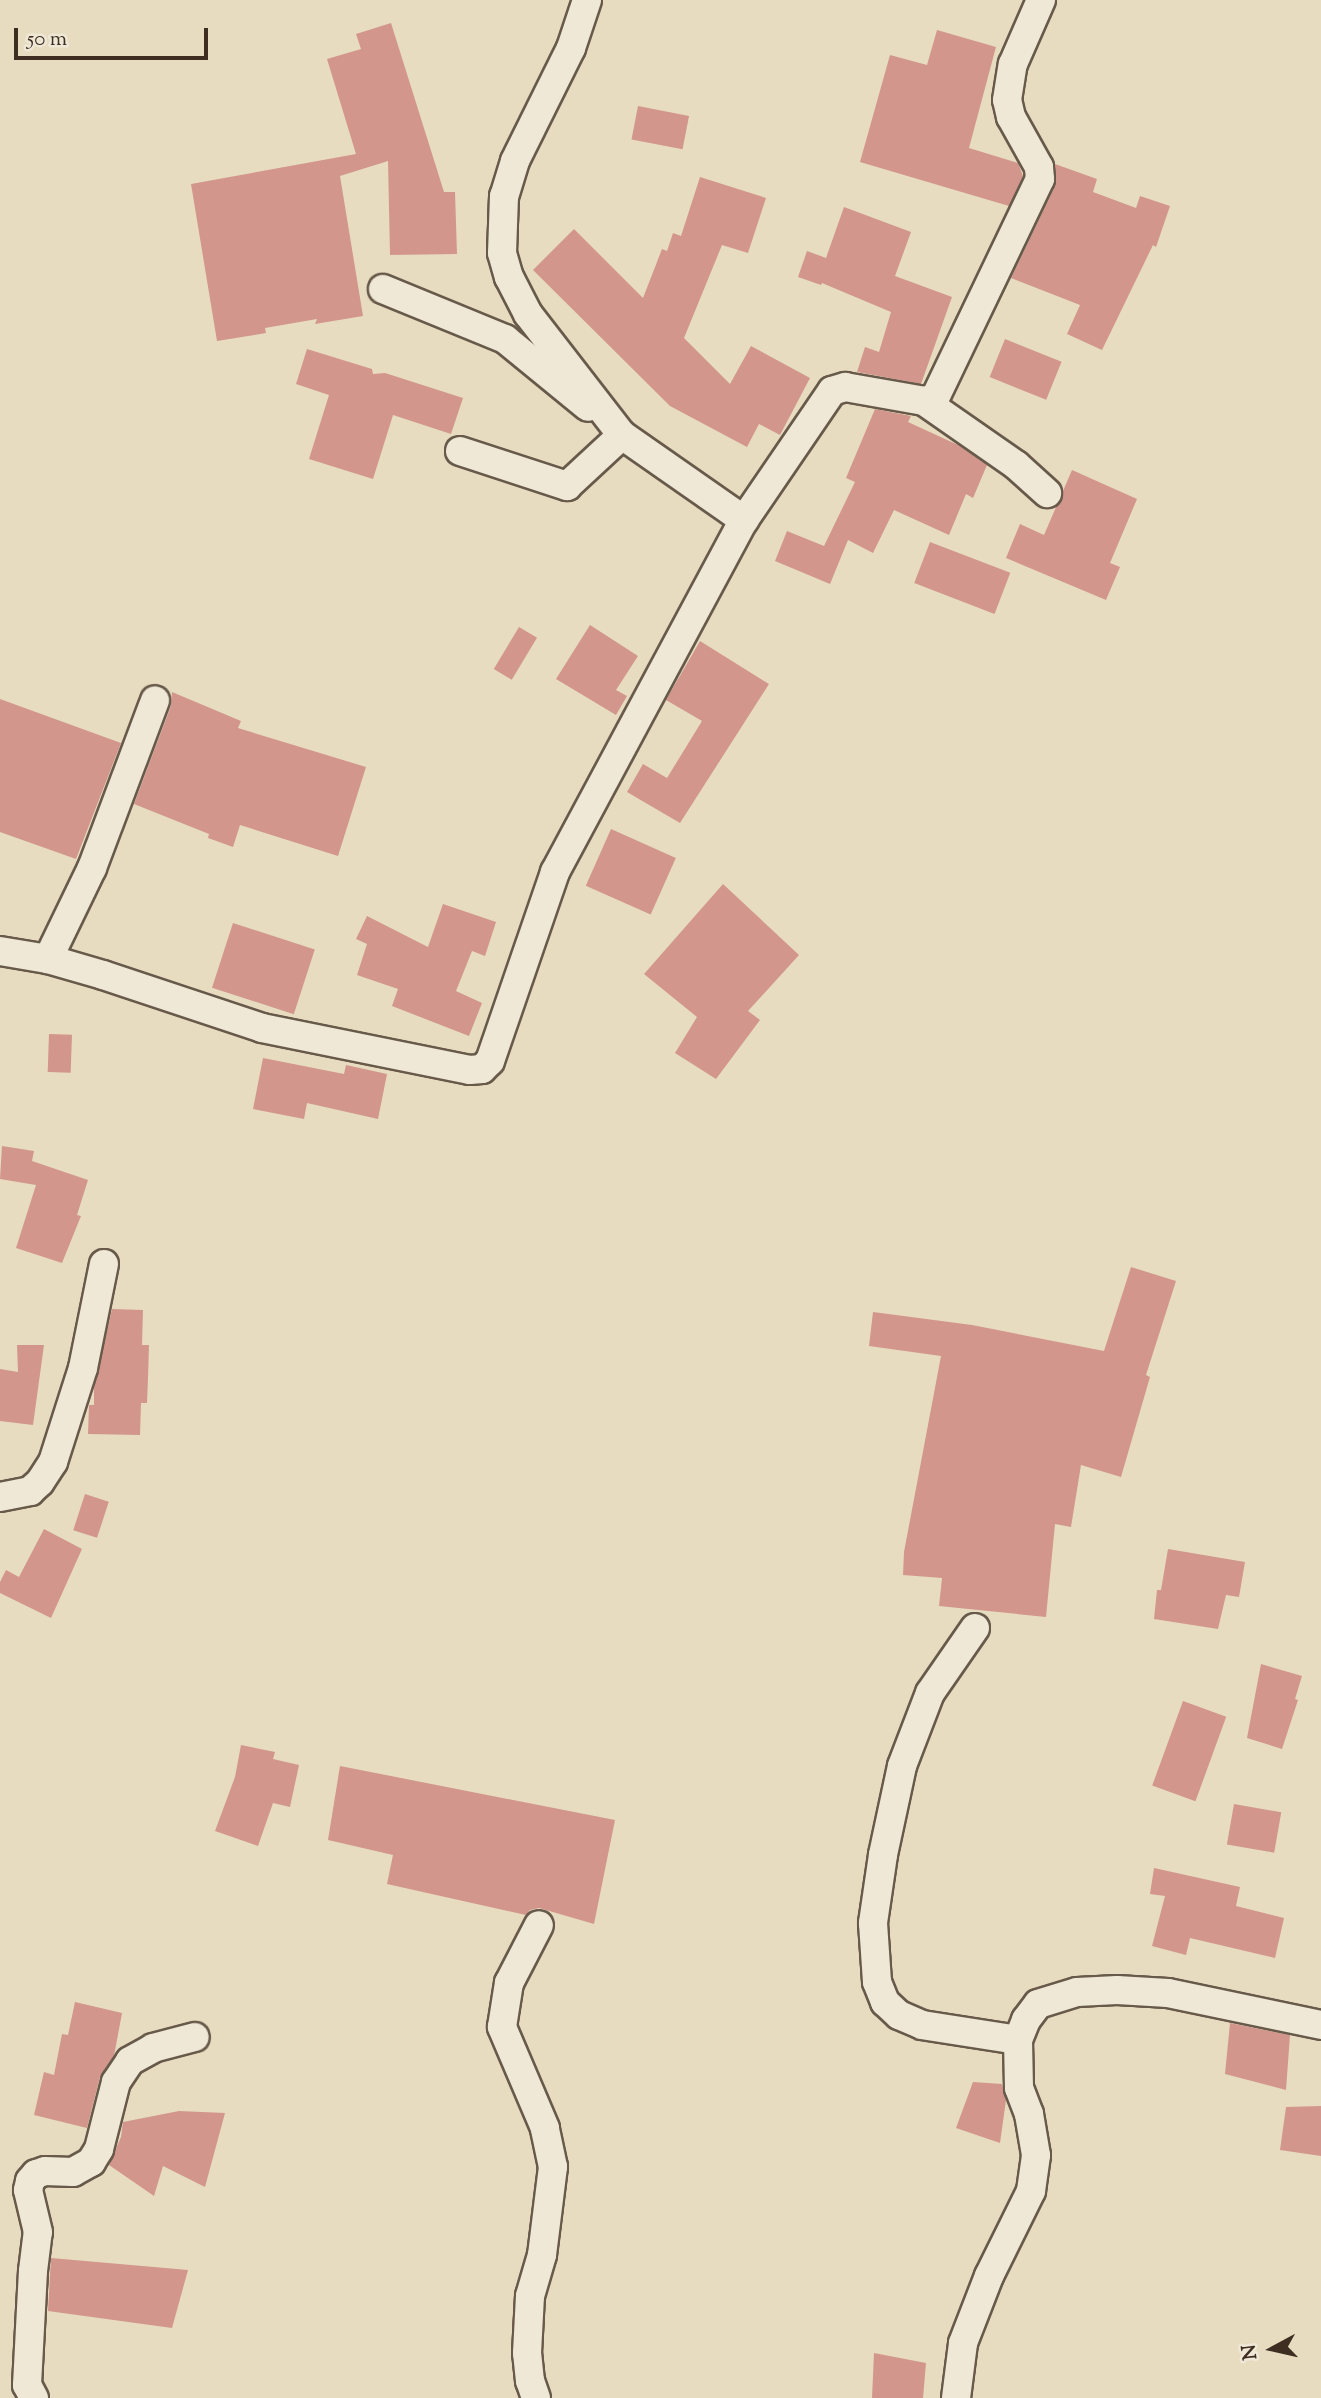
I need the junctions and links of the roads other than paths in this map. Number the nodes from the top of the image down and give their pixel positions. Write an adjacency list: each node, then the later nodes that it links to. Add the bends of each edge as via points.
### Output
1 (587, 0): 5 (street, via 570,48 515,161 504,196 502,253 522,305)
2 (1041, 0): 4 (street, via 1013,64 1007,100 1011,117 1039,167 1040,179 936,398)
3 (383, 289): 5 (street, via 505,339)
4 (924, 401): 7 (street, via 1016,465); 8 (street, via 845,387 832,391)
5 (617, 428): 6 (street, via 567,486); 8 (street)
6 (460, 451)
7 (1047, 493)
8 (744, 520): 11 (street, via 559,862 490,1061 482,1069 262,1028)
9 (155, 700): 11 (street, via 92,869)
10 (0, 951): 11 (street)
11 (48, 959)
12 (104, 1264): 13 (street, via 83,1368 53,1462 30,1491)
13 (0, 1497)
14 (975, 1628): 18 (street, via 930,1693 902,1766 873,1923 877,1982 886,2002 899,2015 922,2025)
15 (539, 1925): 20 (street, via 509,1983 502,2026 545,2128 552,2167 542,2255 530,2296 527,2353)
16 (1321, 2025): 18 (street, via 1214,2001 1117,1990 1077,1992 1038,2004)
17 (195, 2037): 19 (street, via 153,2048 130,2061 116,2082 91,2162 73,2172 45,2171 30,2181 38,2232 27,2385)
18 (1018, 2040): 21 (street, via 1019,2088 1036,2155 1031,2191 989,2276 963,2343)
19 (34, 2398)
20 (537, 2398)
21 (956, 2398)

